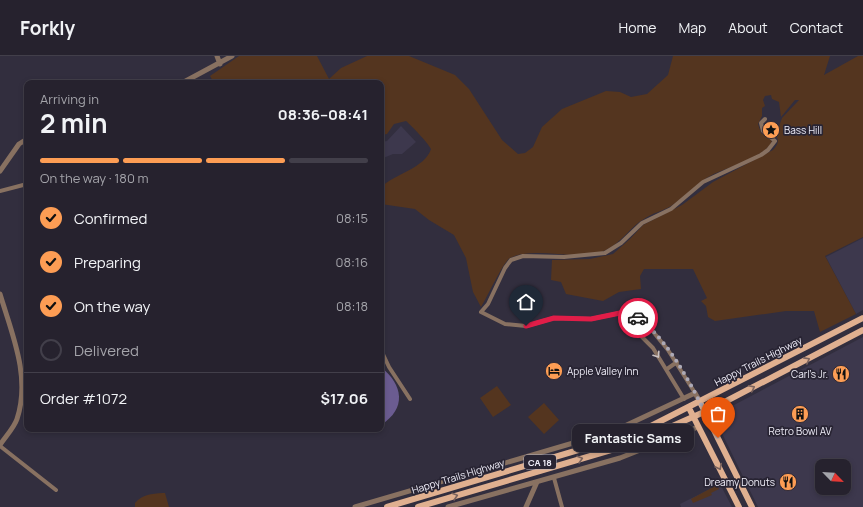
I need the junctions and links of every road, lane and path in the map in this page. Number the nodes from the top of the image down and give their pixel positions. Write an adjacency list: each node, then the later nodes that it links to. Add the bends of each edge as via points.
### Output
1 (217, 56): 3 (street)
2 (232, 56): 3 (street)
3 (220, 64): 4 (street)
4 (188, 80)
5 (765, 119): 12 (street, via 761,123 763,131 775,141 768,150 703,182 672,209 642,223 613,250 586,256 522,256 511,260 488,304 481,312 505,324 526,326 554,318 591,319 625,312)
6 (24, 141): 7 (street)
7 (0, 171)
8 (24, 185): 9 (street)
9 (0, 191)
10 (0, 294): 25 (street, via 23,382 17,419)
11 (863, 318): 20 (main road, Happy Trails Highway / CA 18)
12 (644, 322): 15 (street); 16 (street, one-way to 16, via 642,337)
13 (863, 330): 22 (main road, Happy Trails Highway / CA 18, one-way to 13)
14 (384, 356): 18 (street)
15 (676, 362): 16 (street); 17 (street)
16 (667, 369): 19 (street)
17 (695, 393): 19 (street); 20 (street)
18 (410, 399)
19 (684, 399): 21 (street); 29 (street, via 614,431)
20 (700, 402): 21 (main road, Happy Trails Highway / CA 18); 22 (main road)
21 (689, 408): 23 (main road); 30 (main road, Happy Trails Highway / CA 18, via 647,428 612,440)
22 (705, 412): 23 (main road, Happy Trails Highway / CA 18); 36 (main road)
23 (693, 417): 24 (main road); 31 (main road, Happy Trails Highway / CA 18, one-way to 23, via 611,450)
24 (698, 427): 26 (street, via 620,458); 35 (main road, one-way to 35)
25 (0, 445): 28 (street)
26 (554, 478): 27 (street); 34 (street)
27 (537, 482): 32 (street); 33 (street)
28 (56, 490)
29 (356, 507)
30 (387, 507)
31 (418, 507)
32 (448, 507)
33 (526, 507)
34 (562, 507)
35 (739, 507)
36 (752, 507)

